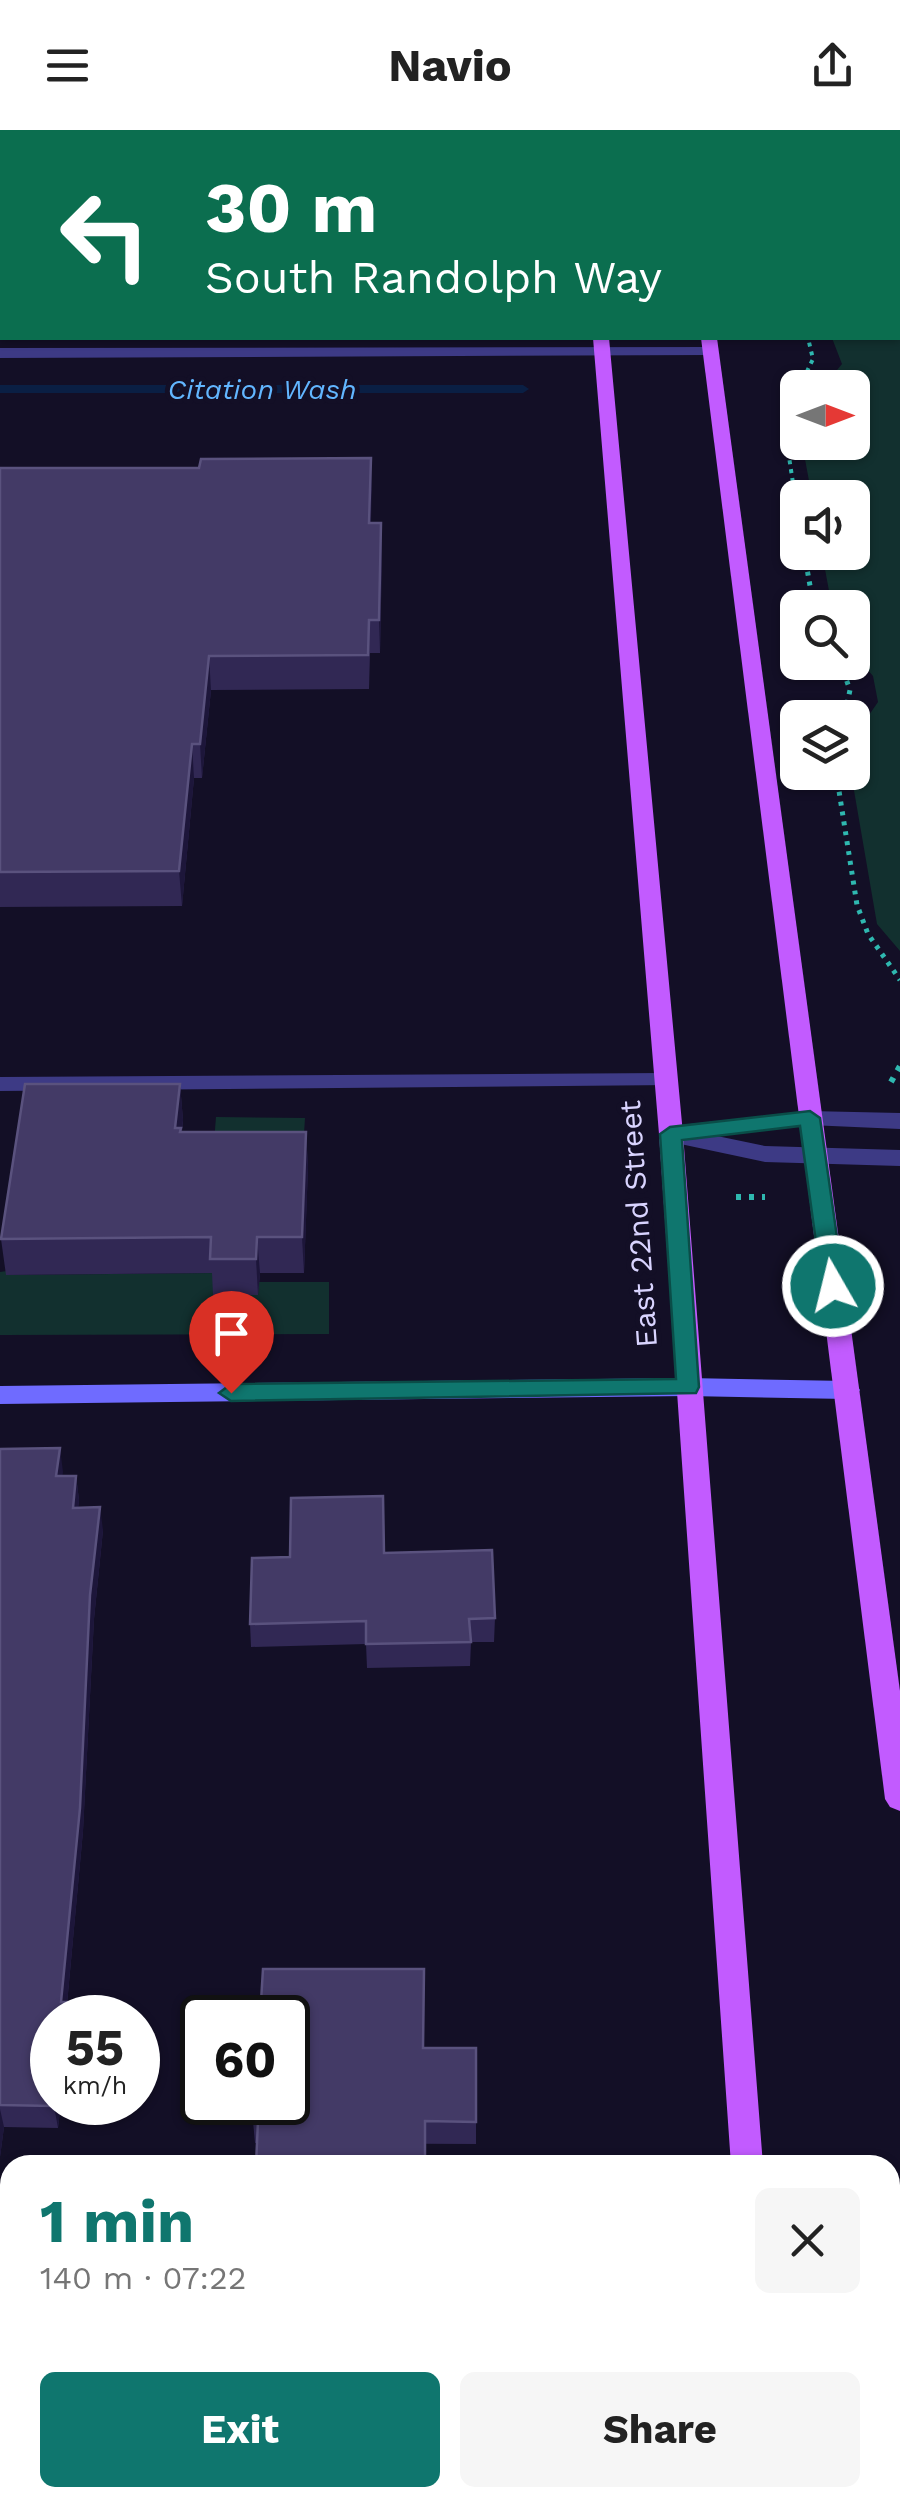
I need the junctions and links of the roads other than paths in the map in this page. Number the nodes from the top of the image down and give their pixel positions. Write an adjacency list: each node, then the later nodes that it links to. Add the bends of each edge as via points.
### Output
1 (602, 344): 2 (street); 3 (street); 5 (main road, East 22nd Street)
2 (710, 344): 7 (main road)
3 (90, 346): 4 (street)
4 (0, 353)
5 (665, 1080): 6 (street); 9 (main road, East 22nd Street)
6 (0, 1084)
7 (810, 1118): 8 (street); 9 (street); 10 (main road)
8 (900, 1121)
9 (670, 1134): 10 (street, via 764,1154); 12 (main road, East 22nd Street)
10 (814, 1156): 11 (street); 13 (main road)
11 (900, 1158)
12 (688, 1387): 13 (street); 14 (street); 16 (main road, East 22nd Street)
13 (847, 1390): 15 (main road)
14 (0, 1395)
15 (900, 1799)
16 (746, 2155)

